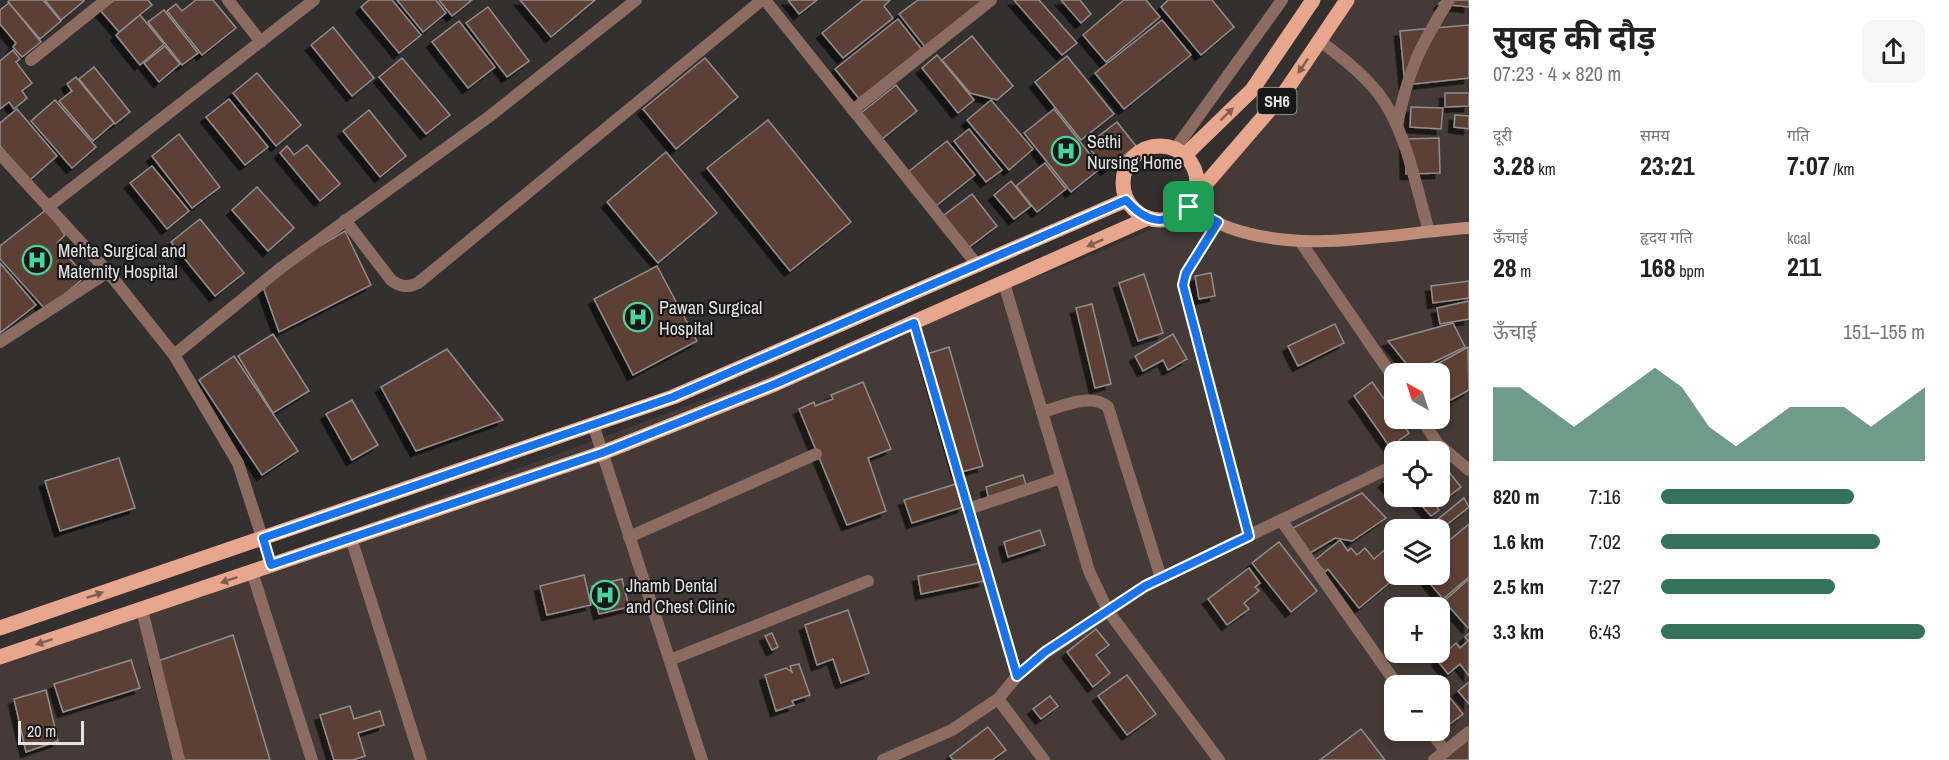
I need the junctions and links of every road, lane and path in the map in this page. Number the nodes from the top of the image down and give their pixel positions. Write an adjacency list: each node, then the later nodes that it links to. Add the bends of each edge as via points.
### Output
1 (106, 0): 13 (street)
2 (228, 0): 12 (street)
3 (314, 0): 12 (street)
4 (636, 0): 22 (street, via 490,116)
5 (764, 0): 14 (street); 22 (street, via 418,283 408,287 391,280)
6 (991, 0): 14 (street)
7 (1282, 0): 16 (street)
8 (1313, 0): 16 (main road, SH6, one-way to 8, via 1252,90)
9 (1347, 0): 11 (main road, SH6)
10 (1449, 0): 15 (street, via 1414,62)
11 (1320, 41): 15 (street, via 1357,69 1379,94); 19 (main road, SH6, one-way to 19, via 1285,92)
12 (261, 42): 20 (street)
13 (31, 60)
14 (853, 110): 27 (street)
15 (1396, 125): 25 (street)
16 (1180, 152): 18 (main road, via 1156,146 1143,149 1131,159 1123,187); 19 (main road, via 1194,166 1198,179)
17 (0, 154): 20 (street)
18 (1126, 200): 21 (main road); 27 (main road)
19 (1192, 201): 21 (main road, SH6, via 1177,217); 23 (street)
20 (48, 207): 28 (street)
21 (1148, 218): 29 (main road, SH6, one-way to 29)
22 (345, 220): 32 (street)
23 (1218, 222): 26 (street, via 1262,236); 44 (street, via 1186,273 1183,285)
24 (1469, 228): 25 (street)
25 (1429, 231): 26 (street, via 1363,240)
26 (1300, 241): 33 (street)
27 (978, 266): 35 (main road, via 673,397)
28 (108, 272): 31 (street); 32 (street)
29 (1004, 284): 30 (main road, SH6); 34 (street)
30 (914, 323): 36 (main road, SH6); 42 (street)
31 (0, 342)
32 (174, 355): 46 (street, via 237,464)
33 (1384, 364)
34 (1042, 412): 41 (street); 50 (street, via 1092,399 1108,406)
35 (593, 424): 36 (street); 46 (main road)
36 (602, 453): 45 (street); 47 (main road, SH6)
37 (816, 454): 45 (street)
38 (1450, 454): 40 (street)
39 (1384, 470): 43 (street)
40 (1469, 470)
41 (1061, 478): 42 (street); 53 (street, via 1089,571)
42 (968, 509): 58 (street)
43 (1281, 520): 44 (street); 57 (street)
44 (1249, 536): 50 (street)
45 (629, 537): 56 (street)
46 (263, 538): 48 (street); 54 (main road, one-way to 46)
47 (351, 538): 48 (main road, SH6); 65 (street)
48 (271, 565): 49 (main road, SH6)
49 (252, 572): 52 (main road, SH6, one-way to 52); 64 (street)
50 (1161, 579): 53 (street)
51 (868, 581): 56 (street)
52 (142, 610): 55 (main road, SH6, one-way to 55); 63 (street)
53 (1108, 611): 58 (street, via 1045,652); 69 (street)
54 (0, 628)
55 (0, 657)
56 (670, 660): 66 (street)
57 (1390, 675)
58 (1017, 676): 59 (street)
59 (998, 699): 67 (street, via 952,730); 68 (street)
60 (1469, 732): 62 (street)
61 (1438, 741): 62 (street)
62 (1445, 751): 70 (street)
63 (179, 760)
64 (312, 760)
65 (421, 760)
66 (702, 760)
67 (883, 760)
68 (1044, 760)
69 (1219, 760)
70 (1434, 760)

